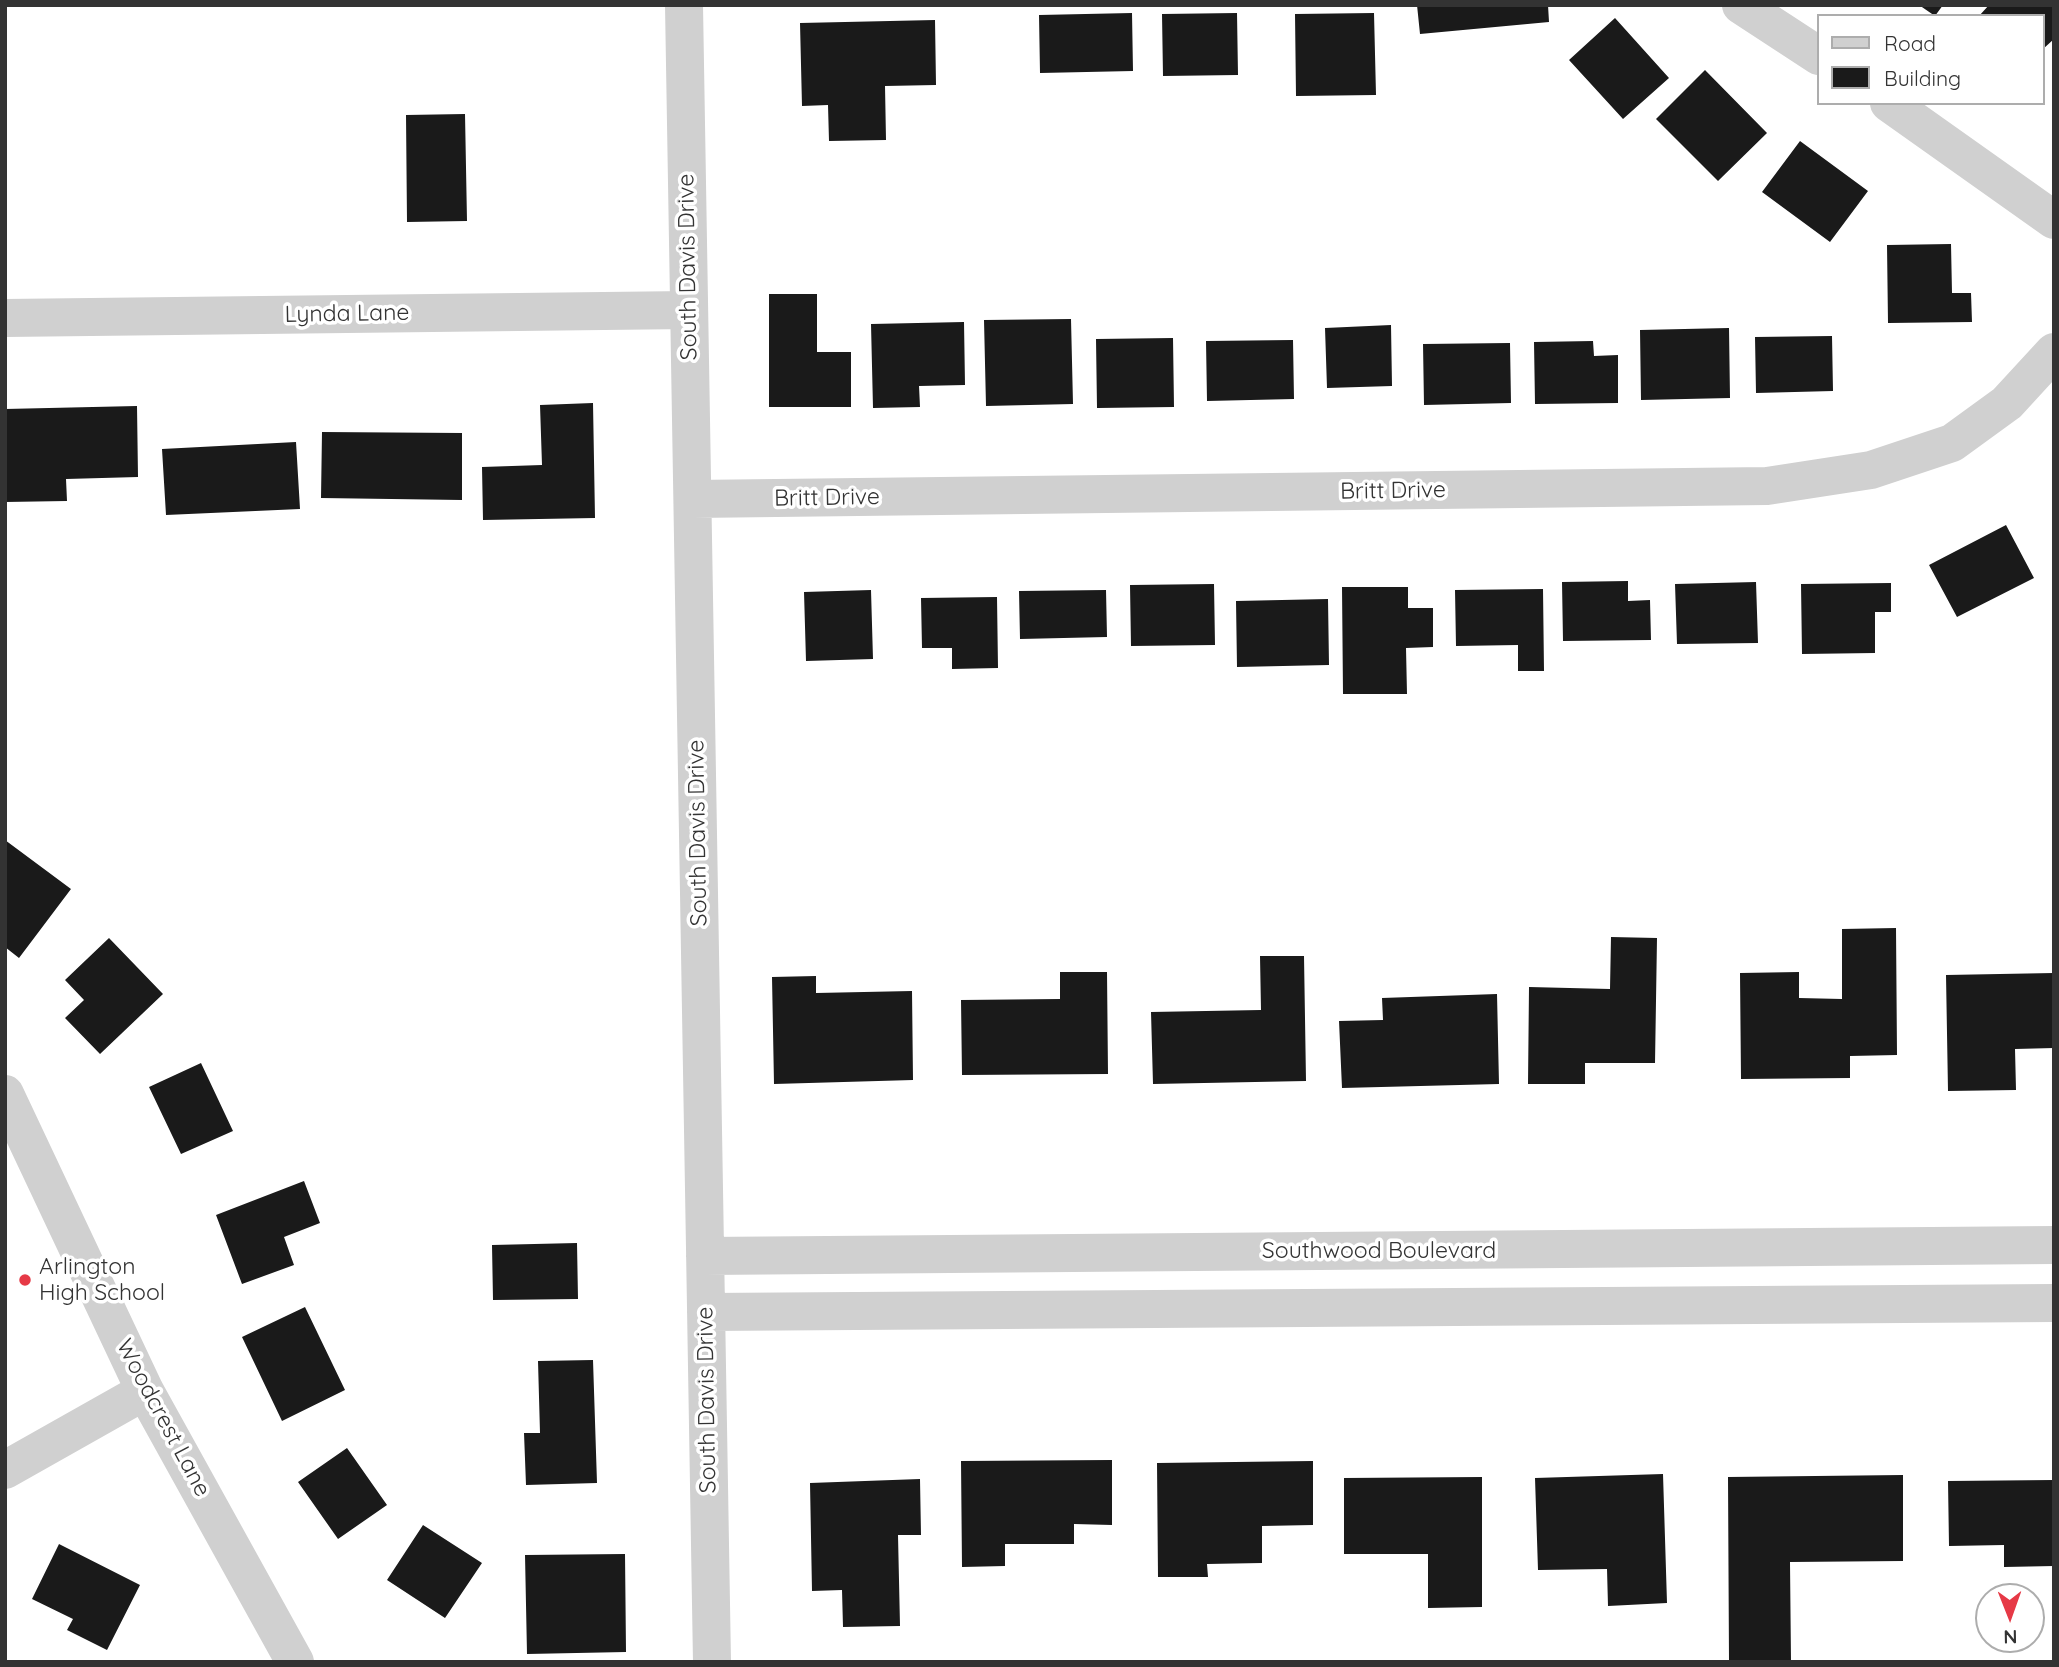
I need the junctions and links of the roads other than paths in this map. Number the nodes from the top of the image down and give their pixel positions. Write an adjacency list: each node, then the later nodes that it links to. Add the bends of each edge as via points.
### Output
1 (684, 5): 6 (street, South Davis Drive)
2 (1741, 5): 3 (street)
3 (1818, 55)
4 (1892, 105): 5 (street)
5 (2054, 220)
6 (689, 310): 7 (street, Lynda Lane); 9 (street, South Davis Drive)
7 (5, 318)
8 (2054, 352): 9 (street, Britt Drive, via 2007,403 1952,443 1871,470 1767,486)
9 (693, 499): 12 (street, South Davis Drive)
10 (5, 1094): 15 (street, Woodcrest Lane)
11 (2054, 1245): 12 (street, Southwood Boulevard)
12 (705, 1256): 14 (street, South Davis Drive)
13 (2054, 1303): 14 (street)
14 (706, 1312): 18 (street, South Davis Drive)
15 (145, 1391): 16 (street); 17 (street, Woodcrest Lane)
16 (5, 1470)
17 (295, 1662)
18 (712, 1662)

